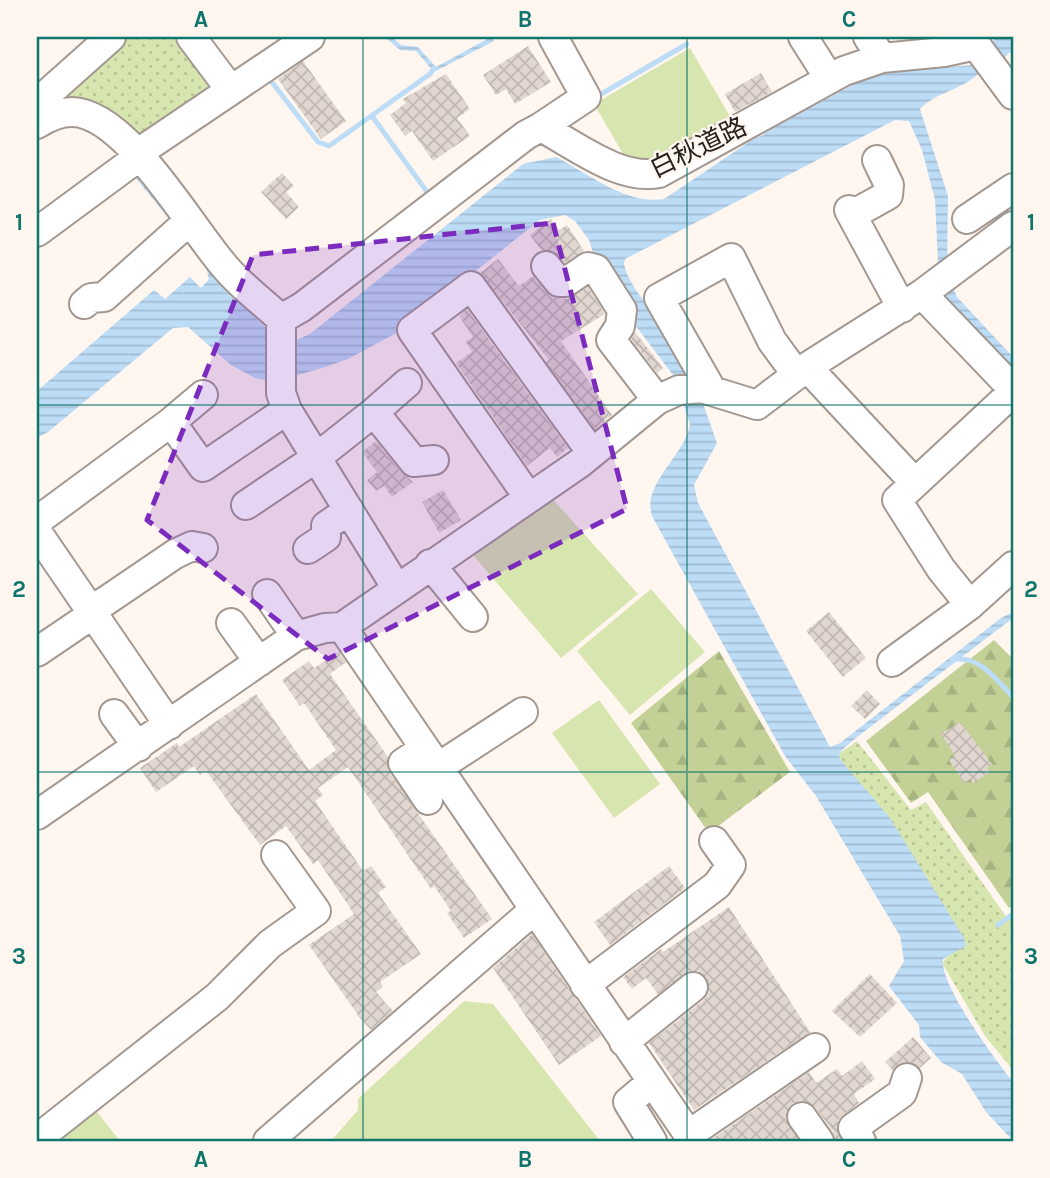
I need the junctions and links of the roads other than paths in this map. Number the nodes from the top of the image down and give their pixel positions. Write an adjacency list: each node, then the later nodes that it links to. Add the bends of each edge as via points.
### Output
1 (191, 37): 8 (street)
2 (310, 37): 8 (street)
3 (553, 37): 12 (street, via 586,97)
4 (803, 37): 7 (street)
5 (103, 41): 10 (street)
6 (984, 52): 7 (street, 白秋道路, via 944,52); 9 (street, 白秋道路)
7 (849, 64): 12 (street, 白秋道路, via 659,173 642,176 621,169)
8 (230, 89): 13 (street)
9 (1013, 95)
10 (37, 103)
11 (37, 124): 13 (street, via 51,115 73,112 105,122)
12 (541, 127): 23 (street, via 302,307)
13 (139, 155): 17 (street); 19 (street)
14 (877, 160): 21 (street, via 889,185 888,195 851,213)
15 (1013, 188): 16 (street)
16 (967, 219)
17 (190, 221): 22 (street, via 104,298 91,298); 23 (street)
18 (1013, 226): 21 (street)
19 (37, 232)
20 (556, 274): 27 (street, via 596,269 622,310 620,326 603,334)
21 (927, 290): 24 (street); 26 (street)
22 (84, 304)
23 (281, 331): 29 (street, via 281,393)
24 (802, 371): 27 (street, via 774,403 757,405); 27 (street, via 772,341 731,258 659,298); 35 (street)
25 (407, 383): 30 (street)
26 (1013, 390): 35 (street)
27 (687, 392): 32 (street)
28 (203, 395): 31 (street)
29 (287, 410): 31 (street, via 202,467); 33 (street)
30 (374, 412): 33 (street); 34 (street, via 414,461)
31 (171, 422): 39 (street)
32 (592, 453): 36 (street); 36 (street, via 471,286 412,330)
33 (316, 458): 37 (street); 38 (street)
34 (434, 460)
35 (902, 490): 46 (street, via 897,500)
36 (528, 498): 42 (street)
37 (246, 505)
38 (349, 510): 41 (street, via 326,526 326,537); 44 (street)
39 (38, 524): 47 (street)
40 (203, 548): 47 (street, via 192,545 175,554)
41 (308, 549)
42 (430, 564): 44 (street); 48 (street)
43 (1013, 566): 46 (street)
44 (396, 587): 50 (street)
45 (267, 594): 51 (street)
46 (970, 605): 54 (street)
47 (92, 612): 52 (street); 55 (street, via 127,643)
48 (472, 617)
49 (232, 623): 53 (street)
50 (342, 627): 51 (street); 59 (street)
51 (296, 636): 53 (street)
52 (39, 662)
53 (259, 662): 57 (street)
54 (891, 662)
55 (142, 671): 57 (street); 58 (street, via 110,709)
56 (523, 712): 59 (street)
57 (174, 721): 58 (street)
58 (138, 747): 61 (street)
59 (423, 757): 60 (street, via 404,763); 64 (street)
60 (428, 800)
61 (37, 815)
62 (714, 841): 65 (street, via 731,865 722,879)
63 (276, 855): 73 (street, via 316,911 270,944 218,997)
64 (534, 911): 65 (street); 74 (street)
65 (584, 985): 67 (street)
66 (694, 987): 67 (street)
67 (624, 1042): 69 (street)
68 (815, 1048): 72 (street)
69 (652, 1082): 72 (street); 75 (street, via 628,1102)
70 (900, 1089): 77 (street, via 853,1128)
71 (802, 1116): 76 (street)
72 (691, 1138)
73 (37, 1139)
74 (268, 1141)
75 (652, 1141)
76 (819, 1141)
77 (861, 1141)

